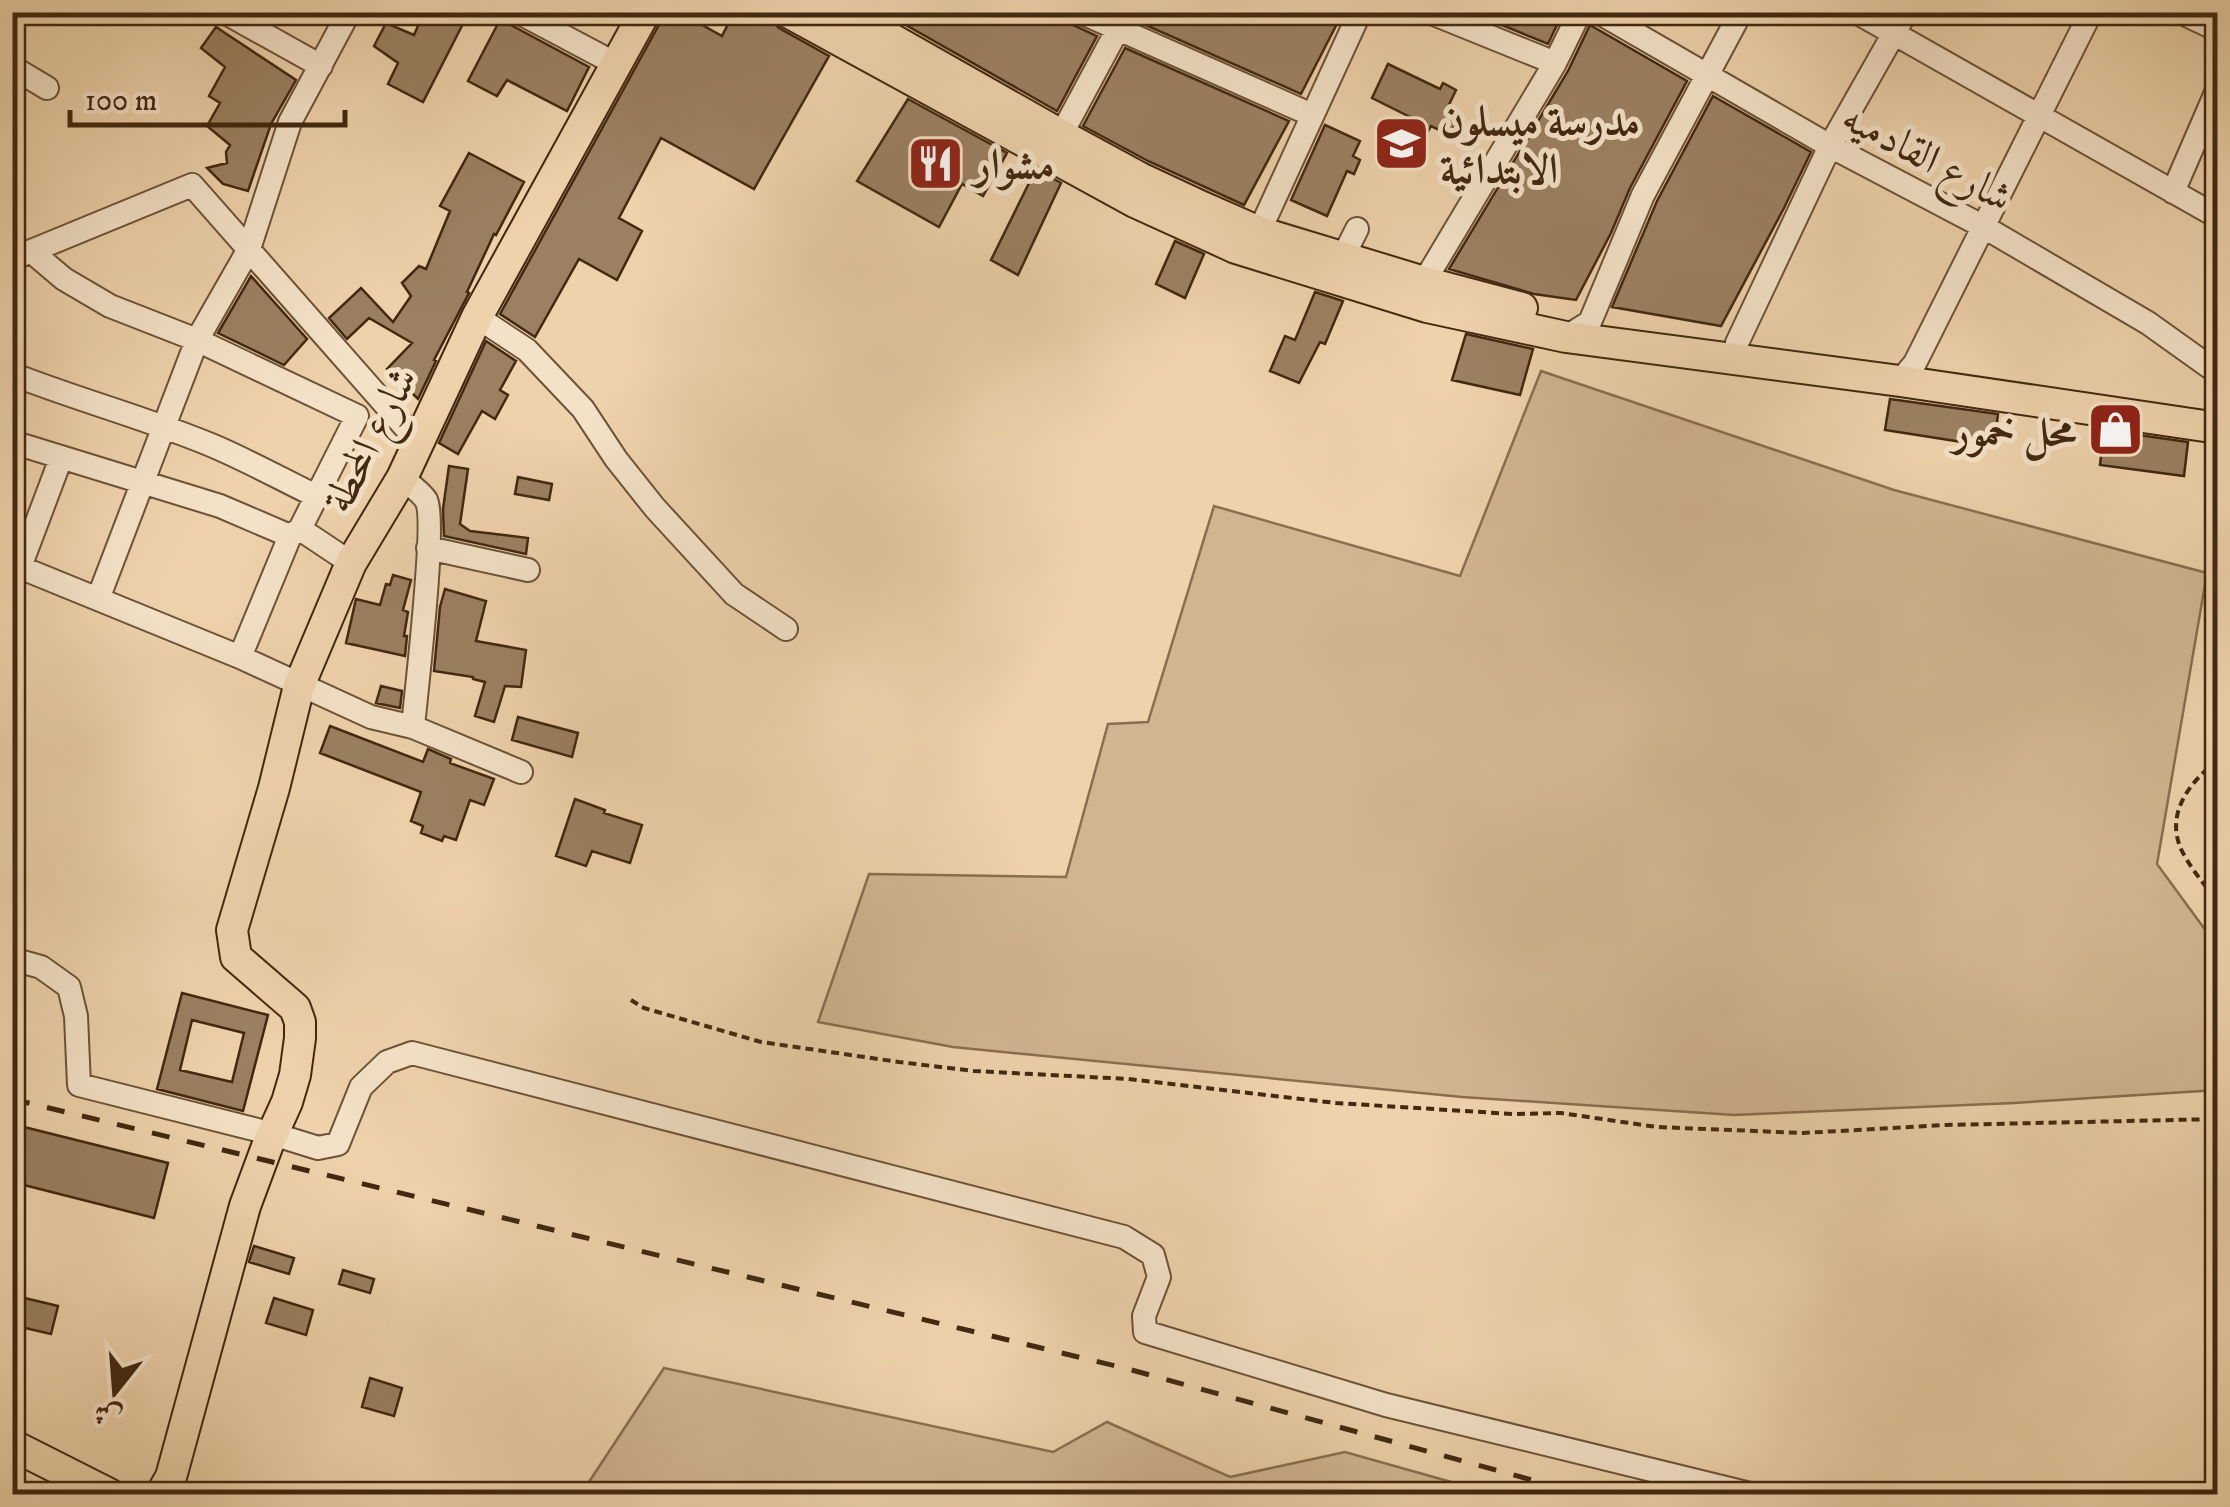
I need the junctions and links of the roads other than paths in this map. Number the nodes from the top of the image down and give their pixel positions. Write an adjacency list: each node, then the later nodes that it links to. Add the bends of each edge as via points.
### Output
1 (224, 12): 22 (street)
2 (349, 12): 22 (street)
3 (518, 12): 21 (street)
4 (645, 12): 21 (main road, شارع المحطة)
5 (788, 12): 41 (main road, via 1134,202 1236,248 1427,307)
6 (844, 12): 29 (main road)
7 (1080, 12): 17 (street)
8 (1360, 12): 27 (street)
9 (1429, 12): 20 (street)
10 (1580, 12): 20 (street)
11 (1598, 12): 24 (street, شارع القادميه)
12 (1741, 12): 24 (street)
13 (1856, 12): 19 (street)
14 (1906, 12): 19 (street)
15 (2091, 12): 28 (street)
16 (2180, 12): 18 (street)
17 (1122, 22): 27 (street); 29 (street)
18 (2218, 30)
19 (1894, 34): 28 (street); 30 (street)
20 (1555, 63): 39 (street)
21 (616, 64): 40 (main road, شارع المحطة)
22 (320, 66): 36 (street, via 290,122)
23 (12, 67): 25 (street)
24 (1708, 76): 30 (street, شارع القادميه); 41 (street)
25 (47, 88)
26 (2218, 88): 31 (street)
27 (1312, 114): 35 (street)
28 (2040, 117): 31 (street); 33 (street)
29 (1061, 135): 35 (main road)
30 (1830, 146): 33 (street, شارع القادميه); 43 (street)
31 (2173, 192): 32 (street)
32 (2218, 217)
33 (1984, 227): 44 (street); 45 (street, شارع القادميه, via 2148,323)
34 (1358, 229): 38 (street)
35 (1259, 232): 38 (main road)
36 (249, 250): 37 (street, via 192,185); 42 (street); 51 (street)
37 (22, 255): 42 (street, via 110,306)
38 (1344, 258): 39 (main road)
39 (1424, 282): 41 (main road)
40 (477, 317): 51 (main road, شارع المحطة); 62 (street, via 527,350 583,409 655,508 734,594)
41 (1578, 329): 43 (main road); 44 (main road)
42 (197, 340): 48 (street); 55 (street, via 357,416)
43 (1737, 342): 44 (main road)
44 (1908, 372): 47 (main road); 49 (main road)
45 (2218, 373)
46 (12, 374): 48 (street)
47 (2218, 408)
48 (164, 428): 54 (street); 55 (street)
49 (2218, 428)
50 (12, 442): 52 (street)
51 (419, 443): 53 (main road, شارع المحطة)
52 (61, 458): 54 (street); 59 (street)
53 (402, 478): 57 (street, via 426,499); 58 (main road, شارع المحطة)
54 (143, 481): 56 (street); 61 (street)
55 (316, 496): 56 (street)
56 (295, 532): 58 (street); 63 (street)
57 (428, 548): 60 (street); 65 (street)
58 (351, 563): 64 (main road, شارع المحطة)
59 (16, 565): 61 (street)
60 (528, 570)
61 (98, 598): 63 (street)
62 (786, 629)
63 (240, 657): 64 (street)
64 (299, 686): 65 (street, via 371,718); 68 (main road, شارع المحطة, via 232,930 236,958 284,997 300,1022 295,1075)
65 (413, 727): 66 (street)
66 (522, 772)
67 (12, 959): 68 (street, via 42,967 69,987 79,1085)
68 (272, 1134): 71 (main road, via 245,1206 172,1477); 72 (street, via 318,1148 338,1144 361,1086 388,1062 412,1053 1124,1237 1153,1255 1159,1277 1145,1332 1386,1405)
69 (12, 1446): 70 (main road)
70 (109, 1494)
71 (161, 1494)
72 (1750, 1494)

